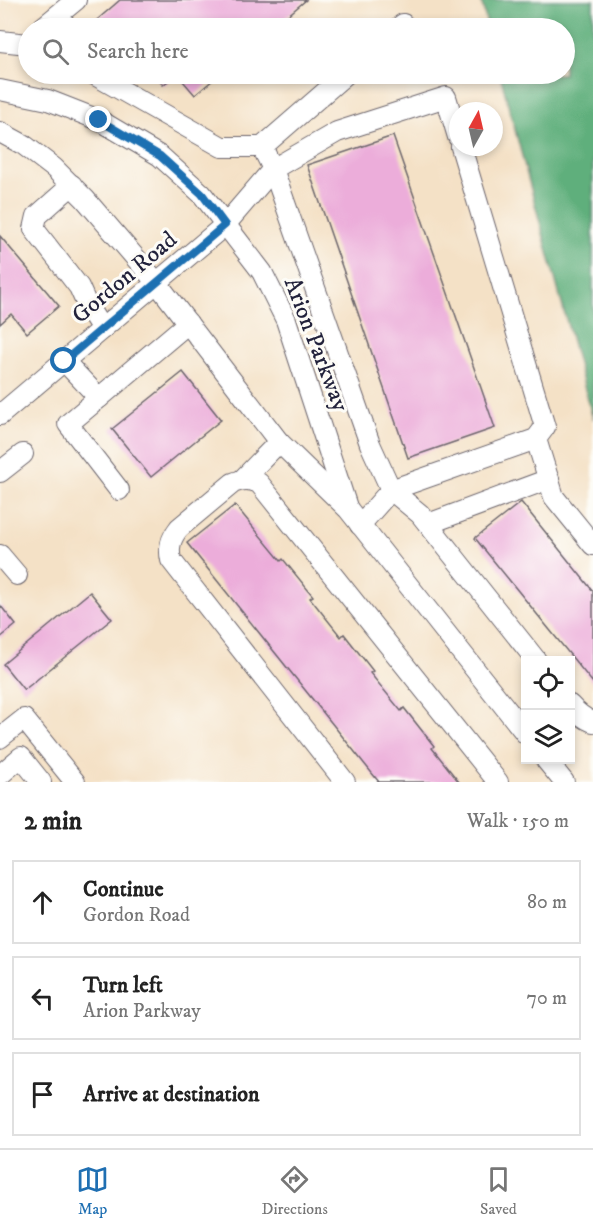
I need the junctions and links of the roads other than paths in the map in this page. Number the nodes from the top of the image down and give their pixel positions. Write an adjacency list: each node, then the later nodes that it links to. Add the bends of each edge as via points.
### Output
1 (76, 0): 2 (street)
2 (54, 18)
3 (0, 41): 4 (street)
4 (18, 42)
5 (111, 84): 10 (street, via 222,147)
6 (334, 84): 10 (street)
7 (0, 90): 14 (street, Arion Parkway, via 48,100 99,120 160,156 202,194)
8 (449, 107): 12 (street, Gordon Road, via 446,97 337,132)
9 (0, 132): 13 (street, Arion Parkway, via 24,144)
10 (262, 147): 12 (street)
11 (464, 156): 21 (street, via 545,427)
12 (273, 169): 14 (street, Gordon Road); 28 (street, via 370,444)
13 (72, 185): 15 (street, Arion Parkway); 17 (street, via 37,216 34,229 79,287)
14 (225, 225): 15 (street, Gordon Road); 29 (street, Arion Parkway, via 262,272 286,320)
15 (157, 283): 16 (street, Arion Parkway); 17 (street, Gordon Road)
16 (188, 323): 19 (street); 22 (street, Arion Parkway)
17 (102, 329): 18 (street, Gordon Road)
18 (64, 361): 19 (street); 20 (street, Gordon Road)
19 (99, 398): 27 (street, via 68,424)
20 (0, 415)
21 (536, 439): 25 (street); 28 (street)
22 (279, 442): 26 (street); 29 (street, Arion Parkway)
23 (23, 454): 24 (street)
24 (0, 472)
25 (549, 479): 30 (street); 32 (street, via 554,497)
26 (242, 480): 44 (street, via 233,483 173,534 171,560); 45 (street, via 259,483)
27 (119, 490)
28 (391, 490): 30 (street); 31 (street)
29 (348, 509): 31 (street, Arion Parkway)
30 (428, 524): 35 (street)
31 (360, 525): 38 (street, Arion Parkway)
32 (593, 545)
33 (0, 555): 34 (street)
34 (17, 575)
35 (533, 656)
36 (574, 710): 37 (street)
37 (593, 722)
38 (521, 729)
39 (0, 738): 43 (street, via 24,719)
40 (550, 764): 46 (street)
41 (0, 775): 42 (street, via 21,757)
42 (41, 782)
43 (75, 782)
44 (345, 782)
45 (498, 782)
46 (564, 782)

